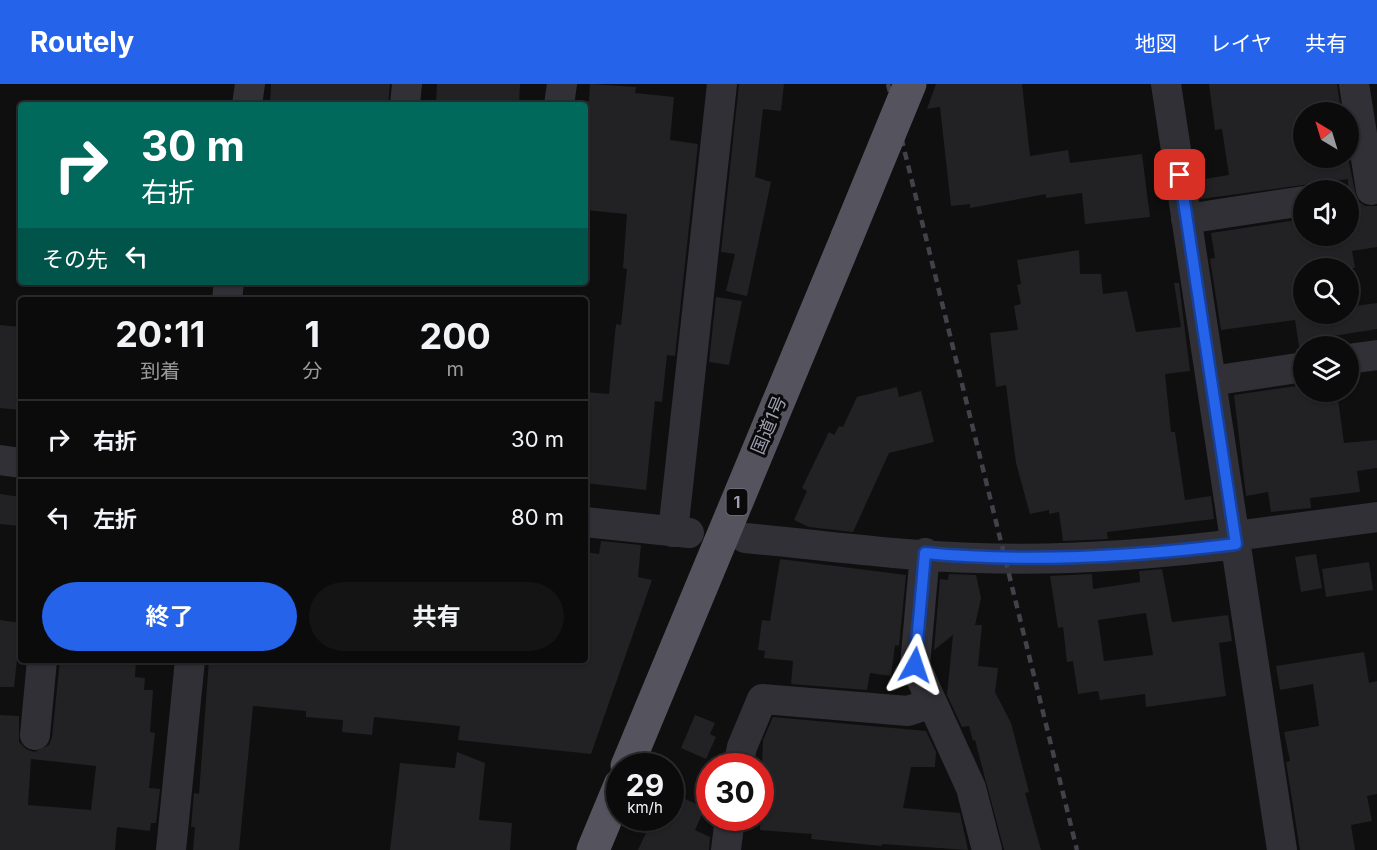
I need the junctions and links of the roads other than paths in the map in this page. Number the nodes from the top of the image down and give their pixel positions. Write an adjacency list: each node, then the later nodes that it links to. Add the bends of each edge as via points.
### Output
1 (250, 84): 8 (street)
2 (407, 84): 9 (street)
3 (562, 84): 10 (street)
4 (722, 84): 21 (street, via 681,532)
5 (910, 84): 29 (highway, 国道1号 / 1, bridge)
6 (1166, 84): 13 (street)
7 (1354, 84): 11 (street)
8 (248, 102)
9 (405, 102)
10 (559, 102)
11 (1365, 191)
12 (1293, 203): 13 (street)
13 (1186, 219): 17 (street)
14 (1377, 355): 15 (street)
15 (1359, 358)
16 (1293, 369): 17 (street)
17 (1211, 381): 23 (street)
18 (0, 460): 19 (street)
19 (18, 463)
20 (1377, 517): 23 (street)
21 (588, 522)
22 (745, 538): 24 (street)
23 (1235, 540): 24 (street, via 1147,556 977,558); 37 (street)
24 (925, 553): 27 (street, via 915,665)
25 (42, 663): 28 (street)
26 (190, 663): 33 (street)
27 (932, 703): 30 (street, via 908,711 762,699); 36 (street, via 971,788)
28 (35, 735)
29 (632, 753)
30 (741, 753)
31 (606, 819): 34 (highway)
32 (728, 831): 35 (street)
33 (171, 850)
34 (593, 850)
35 (726, 850)
36 (987, 850)
37 (1282, 850)

